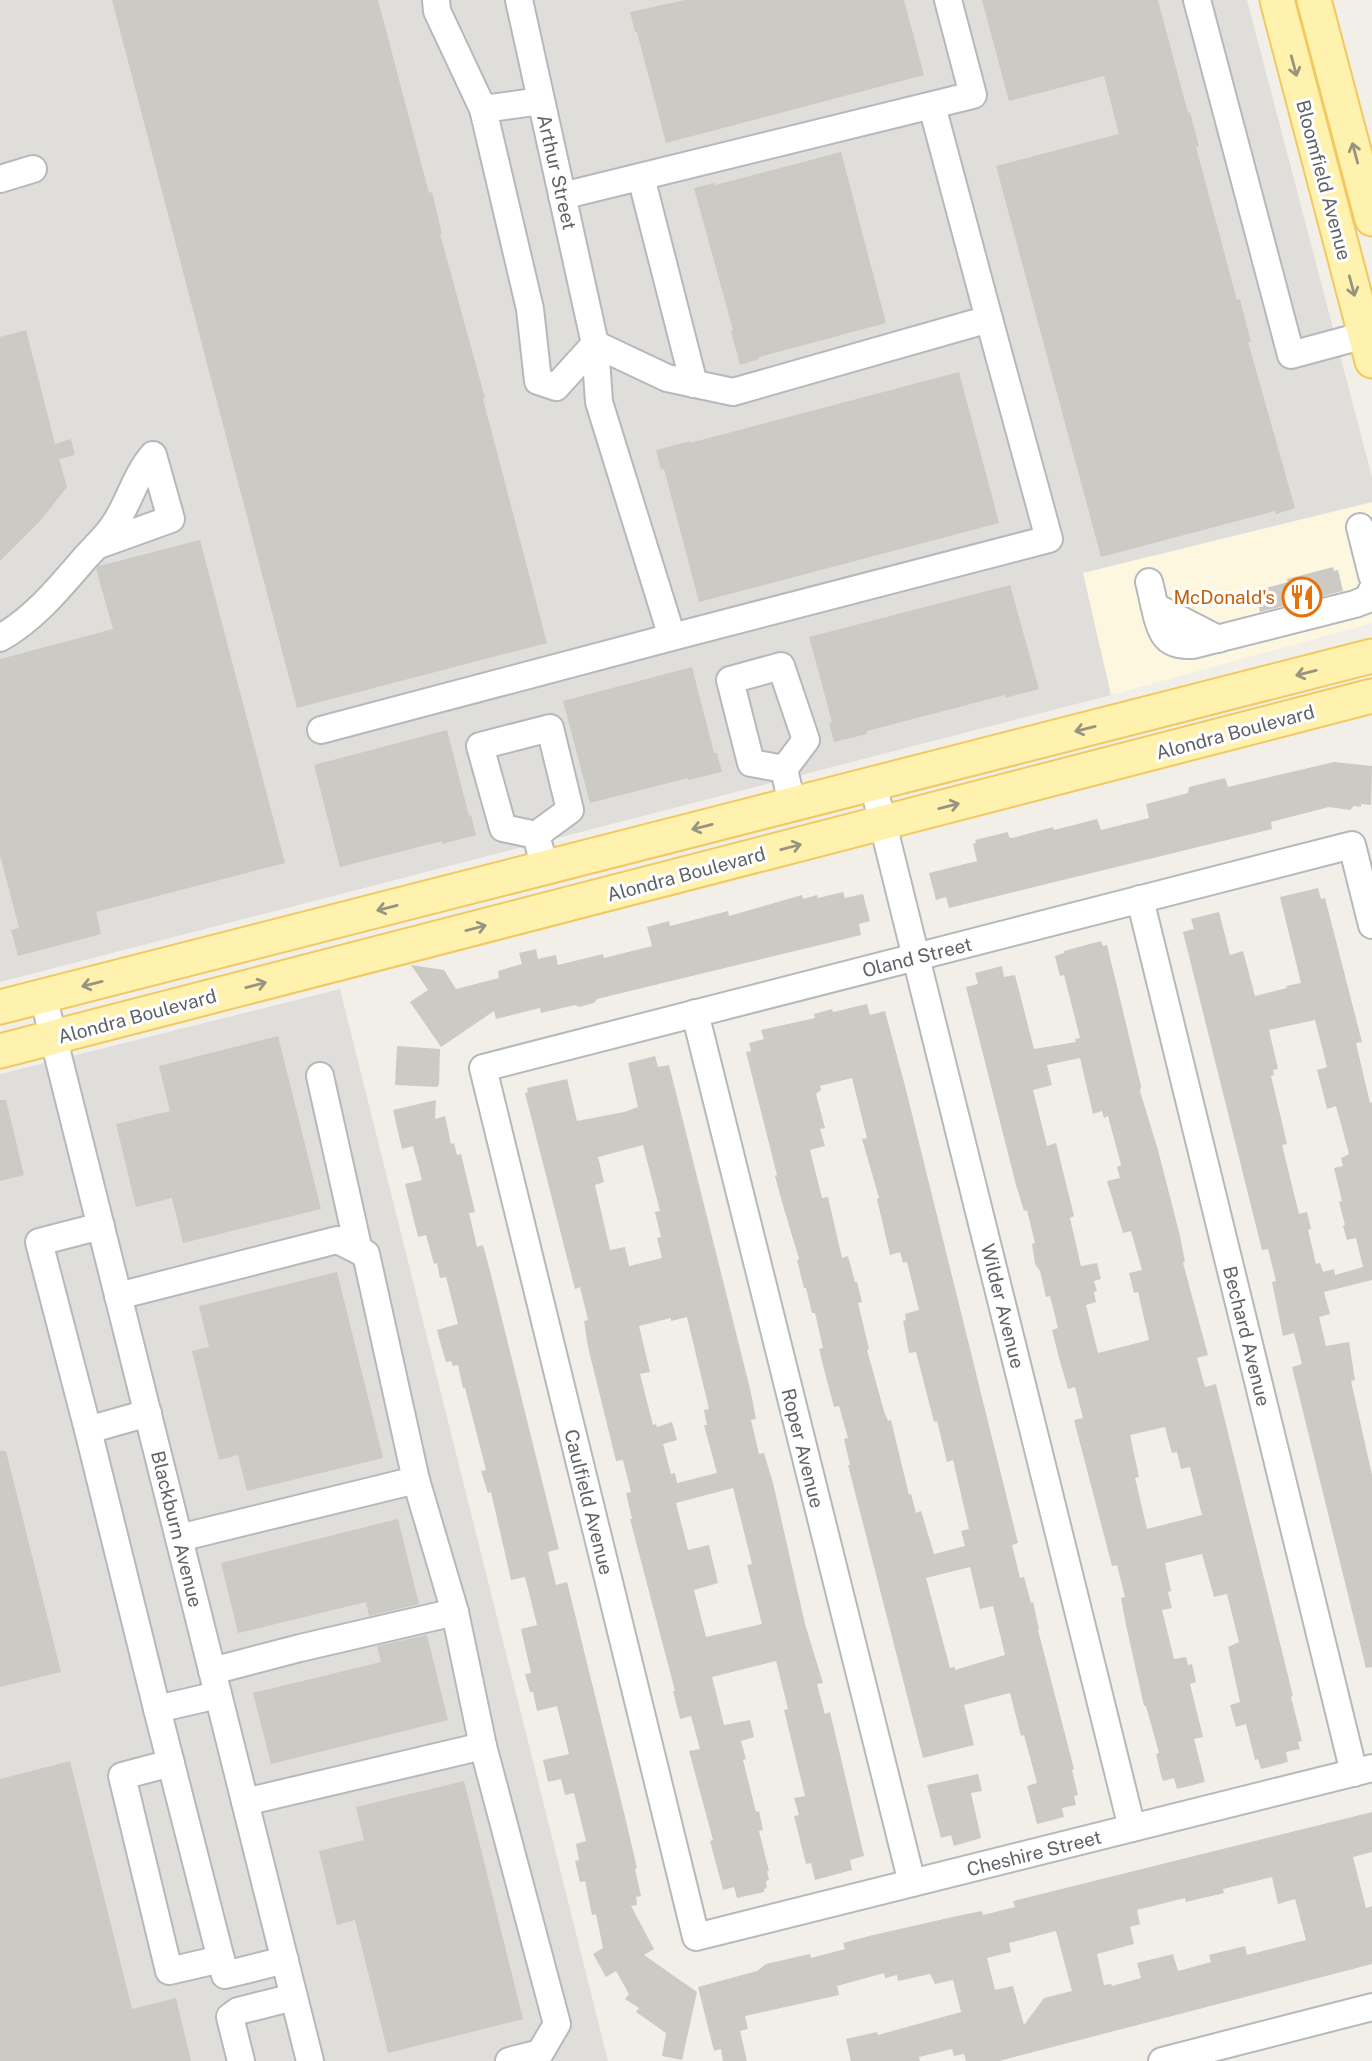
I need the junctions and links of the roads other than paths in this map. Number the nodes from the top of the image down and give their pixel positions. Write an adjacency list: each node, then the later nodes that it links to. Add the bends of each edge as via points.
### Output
1 (436, 0): 9 (street, via 436,11)
2 (519, 0): 7 (street, Arthur Street)
3 (948, 0): 8 (street, via 973,95)
4 (1198, 0): 17 (street, via 1291,355)
5 (1277, 0): 17 (main road, Bloomfield Avenue, one-way to 17)
6 (1314, 0): 14 (main road, Bloomfield Avenue, one-way to 6)
7 (541, 101): 9 (street); 13 (street, Arthur Street)
8 (932, 106): 11 (street); 15 (street)
9 (483, 109): 16 (street, via 530,309 538,381 556,387)
10 (33, 169): 12 (street)
11 (640, 177): 13 (street); 18 (street)
12 (0, 179)
13 (562, 196): 16 (street, Arthur Street)
14 (1372, 219)
15 (989, 319): 18 (street, via 733,392); 24 (street, via 1049,539)
16 (595, 344): 18 (street, via 667,378); 24 (street, Arthur Street, via 599,402)
17 (1369, 348)
18 (694, 384)
19 (1360, 527): 21 (street)
20 (96, 546): 25 (street, via 51,597)
21 (1372, 575)
22 (1149, 582): 23 (street, via 1166,638 1193,645 1356,604)
23 (1372, 590)
24 (672, 637): 28 (street)
25 (0, 638)
26 (1372, 656): 30 (main road, Alondra Boulevard, one-way to 30)
27 (1372, 696): 32 (main road, Alondra Boulevard, one-way to 27)
28 (321, 730)
29 (784, 769): 31 (street)
30 (873, 784): 31 (main road, Alondra Boulevard); 32 (street, Wilder Avenue)
31 (792, 804): 34 (main road, Alondra Boulevard, one-way to 34)
32 (883, 823): 37 (street, Wilder Avenue); 41 (main road, Alondra Boulevard, one-way to 32)
33 (536, 835): 34 (street)
34 (545, 868): 38 (main road, Alondra Boulevard, one-way to 38)
35 (1140, 899): 36 (street, Oland Street, via 1352,845); 37 (street, Oland Street); 57 (street, Bechard Avenue)
36 (1372, 925)
37 (917, 957): 40 (street, Oland Street); 59 (street, Wilder Avenue)
38 (43, 996): 39 (main road, Alondra Boulevard); 41 (street, Blackburn Avenue)
39 (0, 1007)
40 (695, 1013): 43 (street, Oland Street); 60 (street, Roper Avenue)
41 (54, 1038): 42 (main road, Alondra Boulevard); 45 (street, Blackburn Avenue)
42 (0, 1051)
43 (483, 1068): 61 (street, Caulfield Avenue)
44 (320, 1076): 46 (street)
45 (101, 1226): 47 (street, Blackburn Avenue); 49 (street, via 39,1242)
46 (359, 1251): 47 (street, via 337,1240); 50 (street, via 366,1254)
47 (118, 1296): 48 (street, Blackburn Avenue)
48 (148, 1413): 49 (street); 51 (street, Blackburn Avenue)
49 (88, 1430): 54 (street)
50 (416, 1480): 51 (street); 52 (street)
51 (179, 1538): 53 (street, Blackburn Avenue)
52 (456, 1612): 53 (street, via 300,1648); 55 (street)
53 (215, 1683): 54 (street); 58 (street, Blackburn Avenue)
54 (158, 1709): 56 (street)
55 (483, 1746): 58 (street); 66 (street, via 557,2024)
56 (171, 1763): 62 (street); 62 (street, via 122,1776 169,1971)
57 (1363, 1771): 59 (street, Cheshire Street)
58 (245, 1802): 63 (street, Blackburn Avenue)
59 (1132, 1828): 60 (street, Cheshire Street)
60 (912, 1883): 61 (street, Cheshire Street)
61 (696, 1937)
62 (221, 1959): 63 (street, via 225,1975)
63 (285, 1960): 64 (street, Blackburn Avenue)
64 (294, 1997): 68 (street, via 230,2017); 69 (street, Blackburn Avenue)
65 (1372, 2007): 67 (street)
66 (549, 2057): 70 (street)
67 (1179, 2059)
68 (241, 2061)
69 (310, 2061)
70 (509, 2061)

